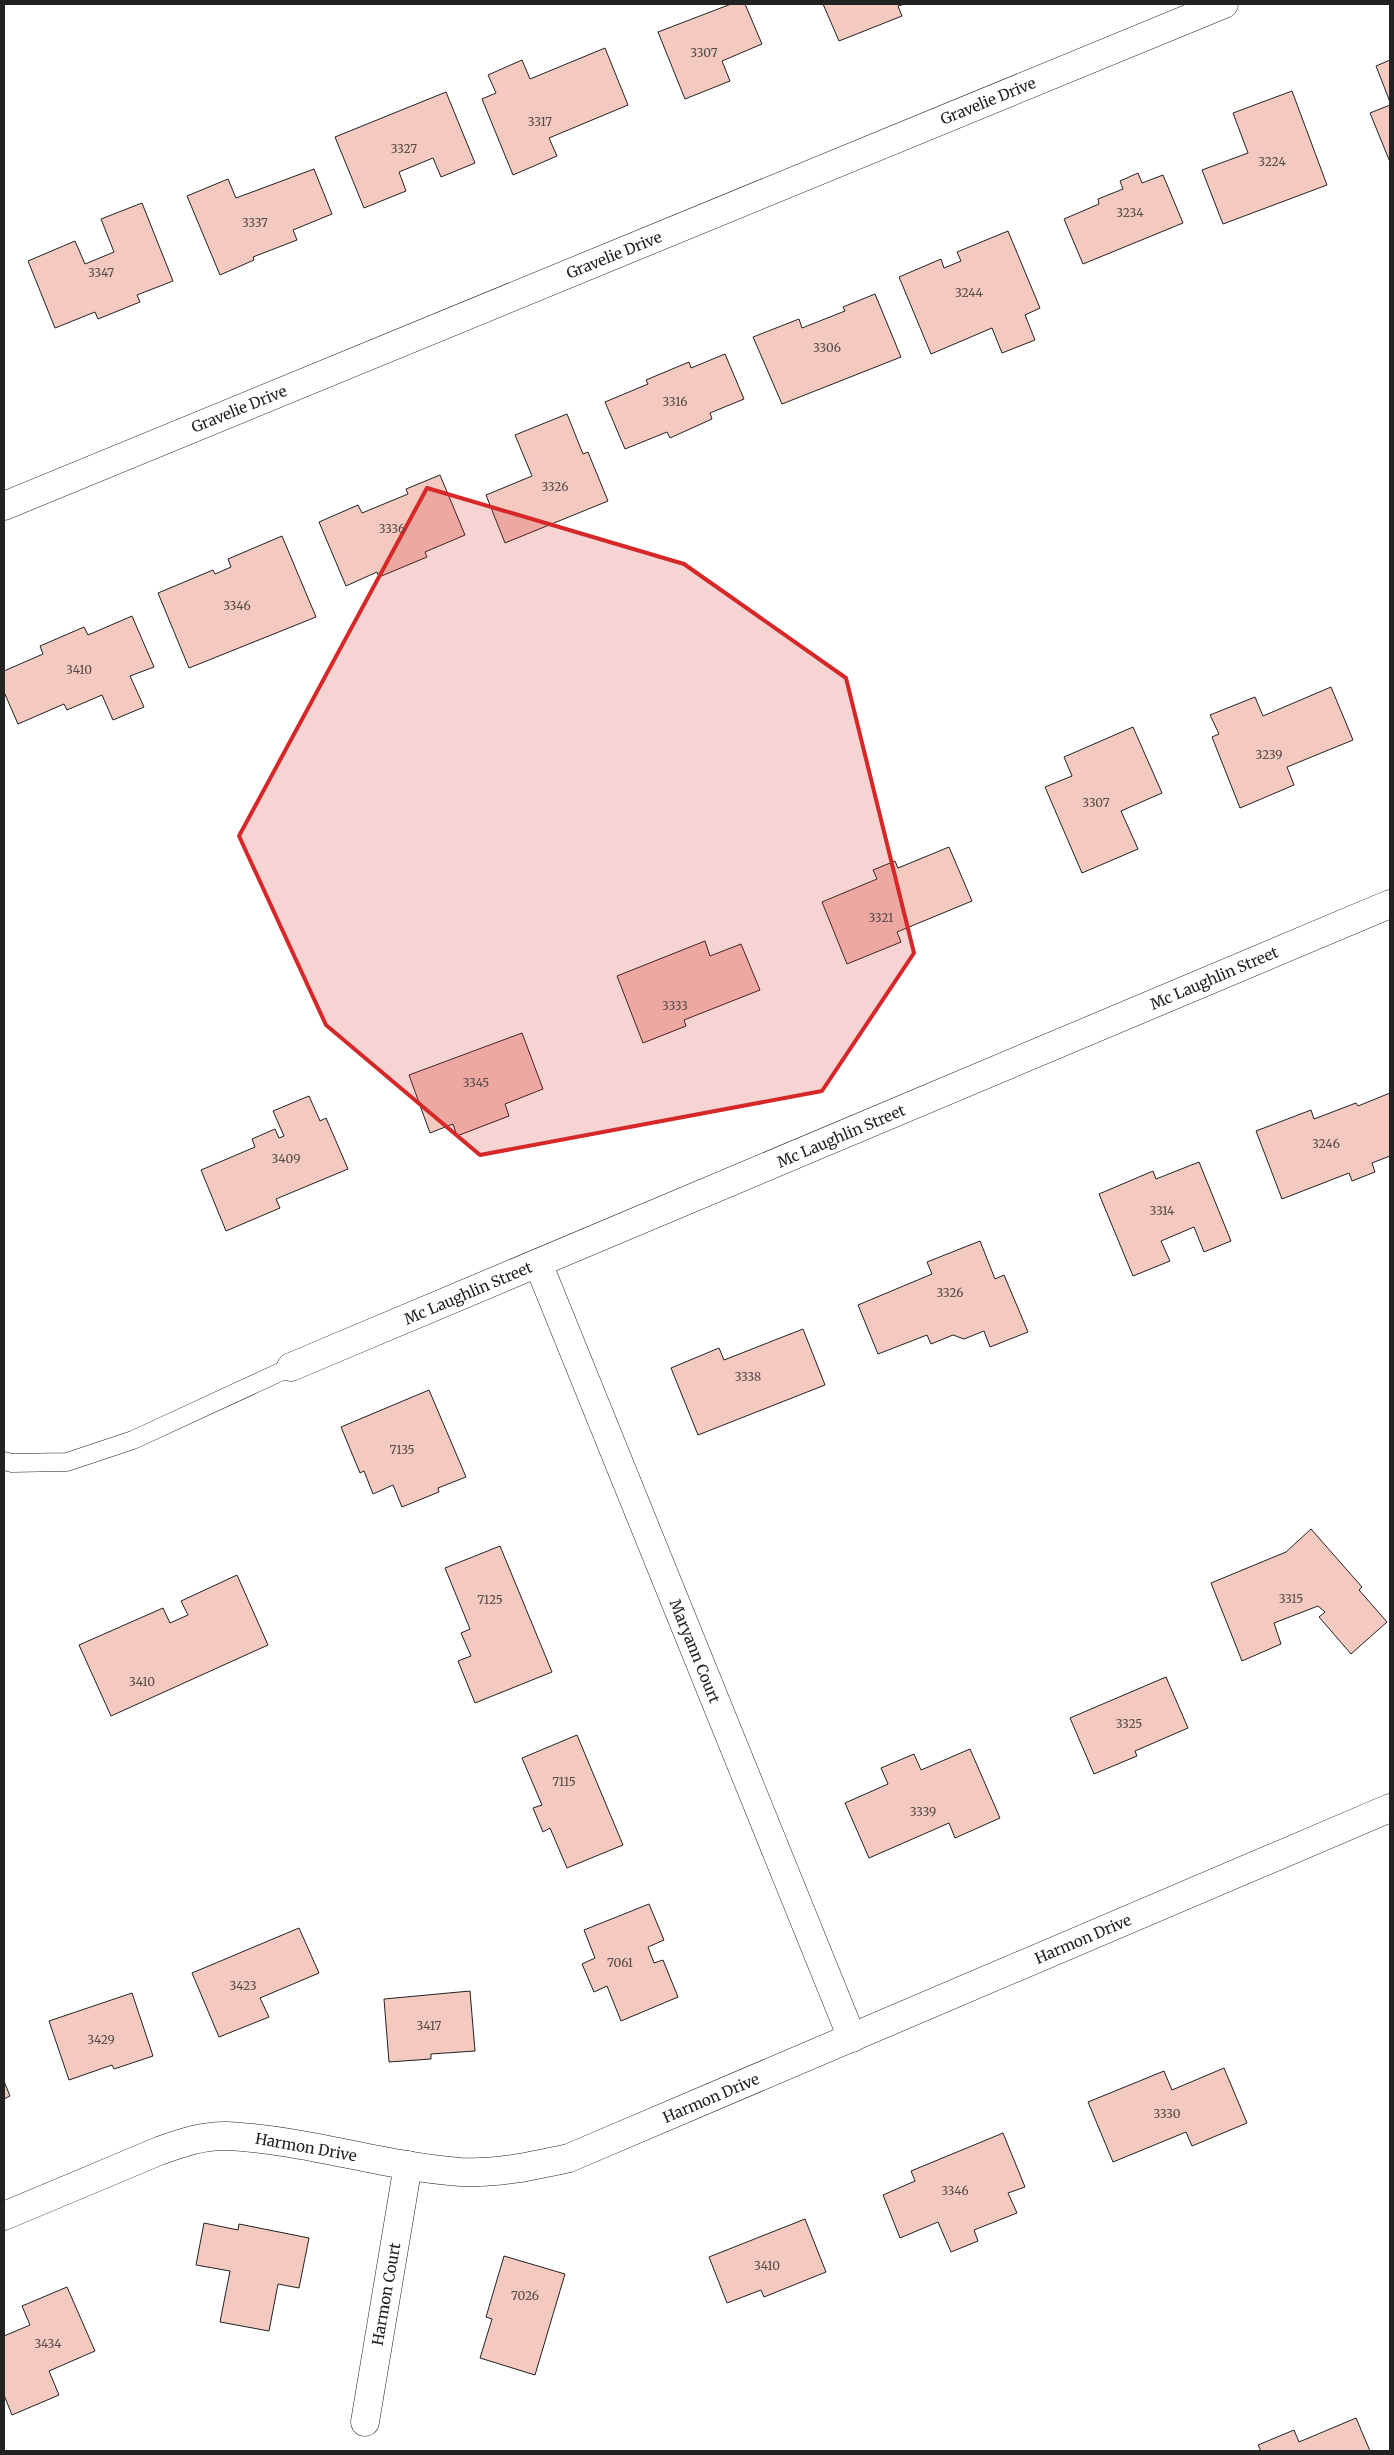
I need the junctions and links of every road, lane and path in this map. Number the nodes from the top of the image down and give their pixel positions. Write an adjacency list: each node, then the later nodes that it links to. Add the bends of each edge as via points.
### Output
1 (1224, 4): 2 (street, Gravelie Drive)
2 (4, 506)
3 (1390, 904): 4 (street, Mc Laughlin Street)
4 (538, 1264): 5 (street, Mc Laughlin Street); 8 (street, Maryann Court)
5 (292, 1366): 6 (lane, via 133,1440 67,1462)
6 (4, 1461)
7 (1390, 1808): 8 (street, Harmon Drive)
8 (852, 2038): 9 (street, Harmon Drive, via 568,2158 516,2170 479,2172)
9 (408, 2165): 10 (street, Harmon Drive, via 249,2137 208,2138 159,2150); 11 (street, Harmon Court)
10 (4, 2216)
11 (365, 2422)

